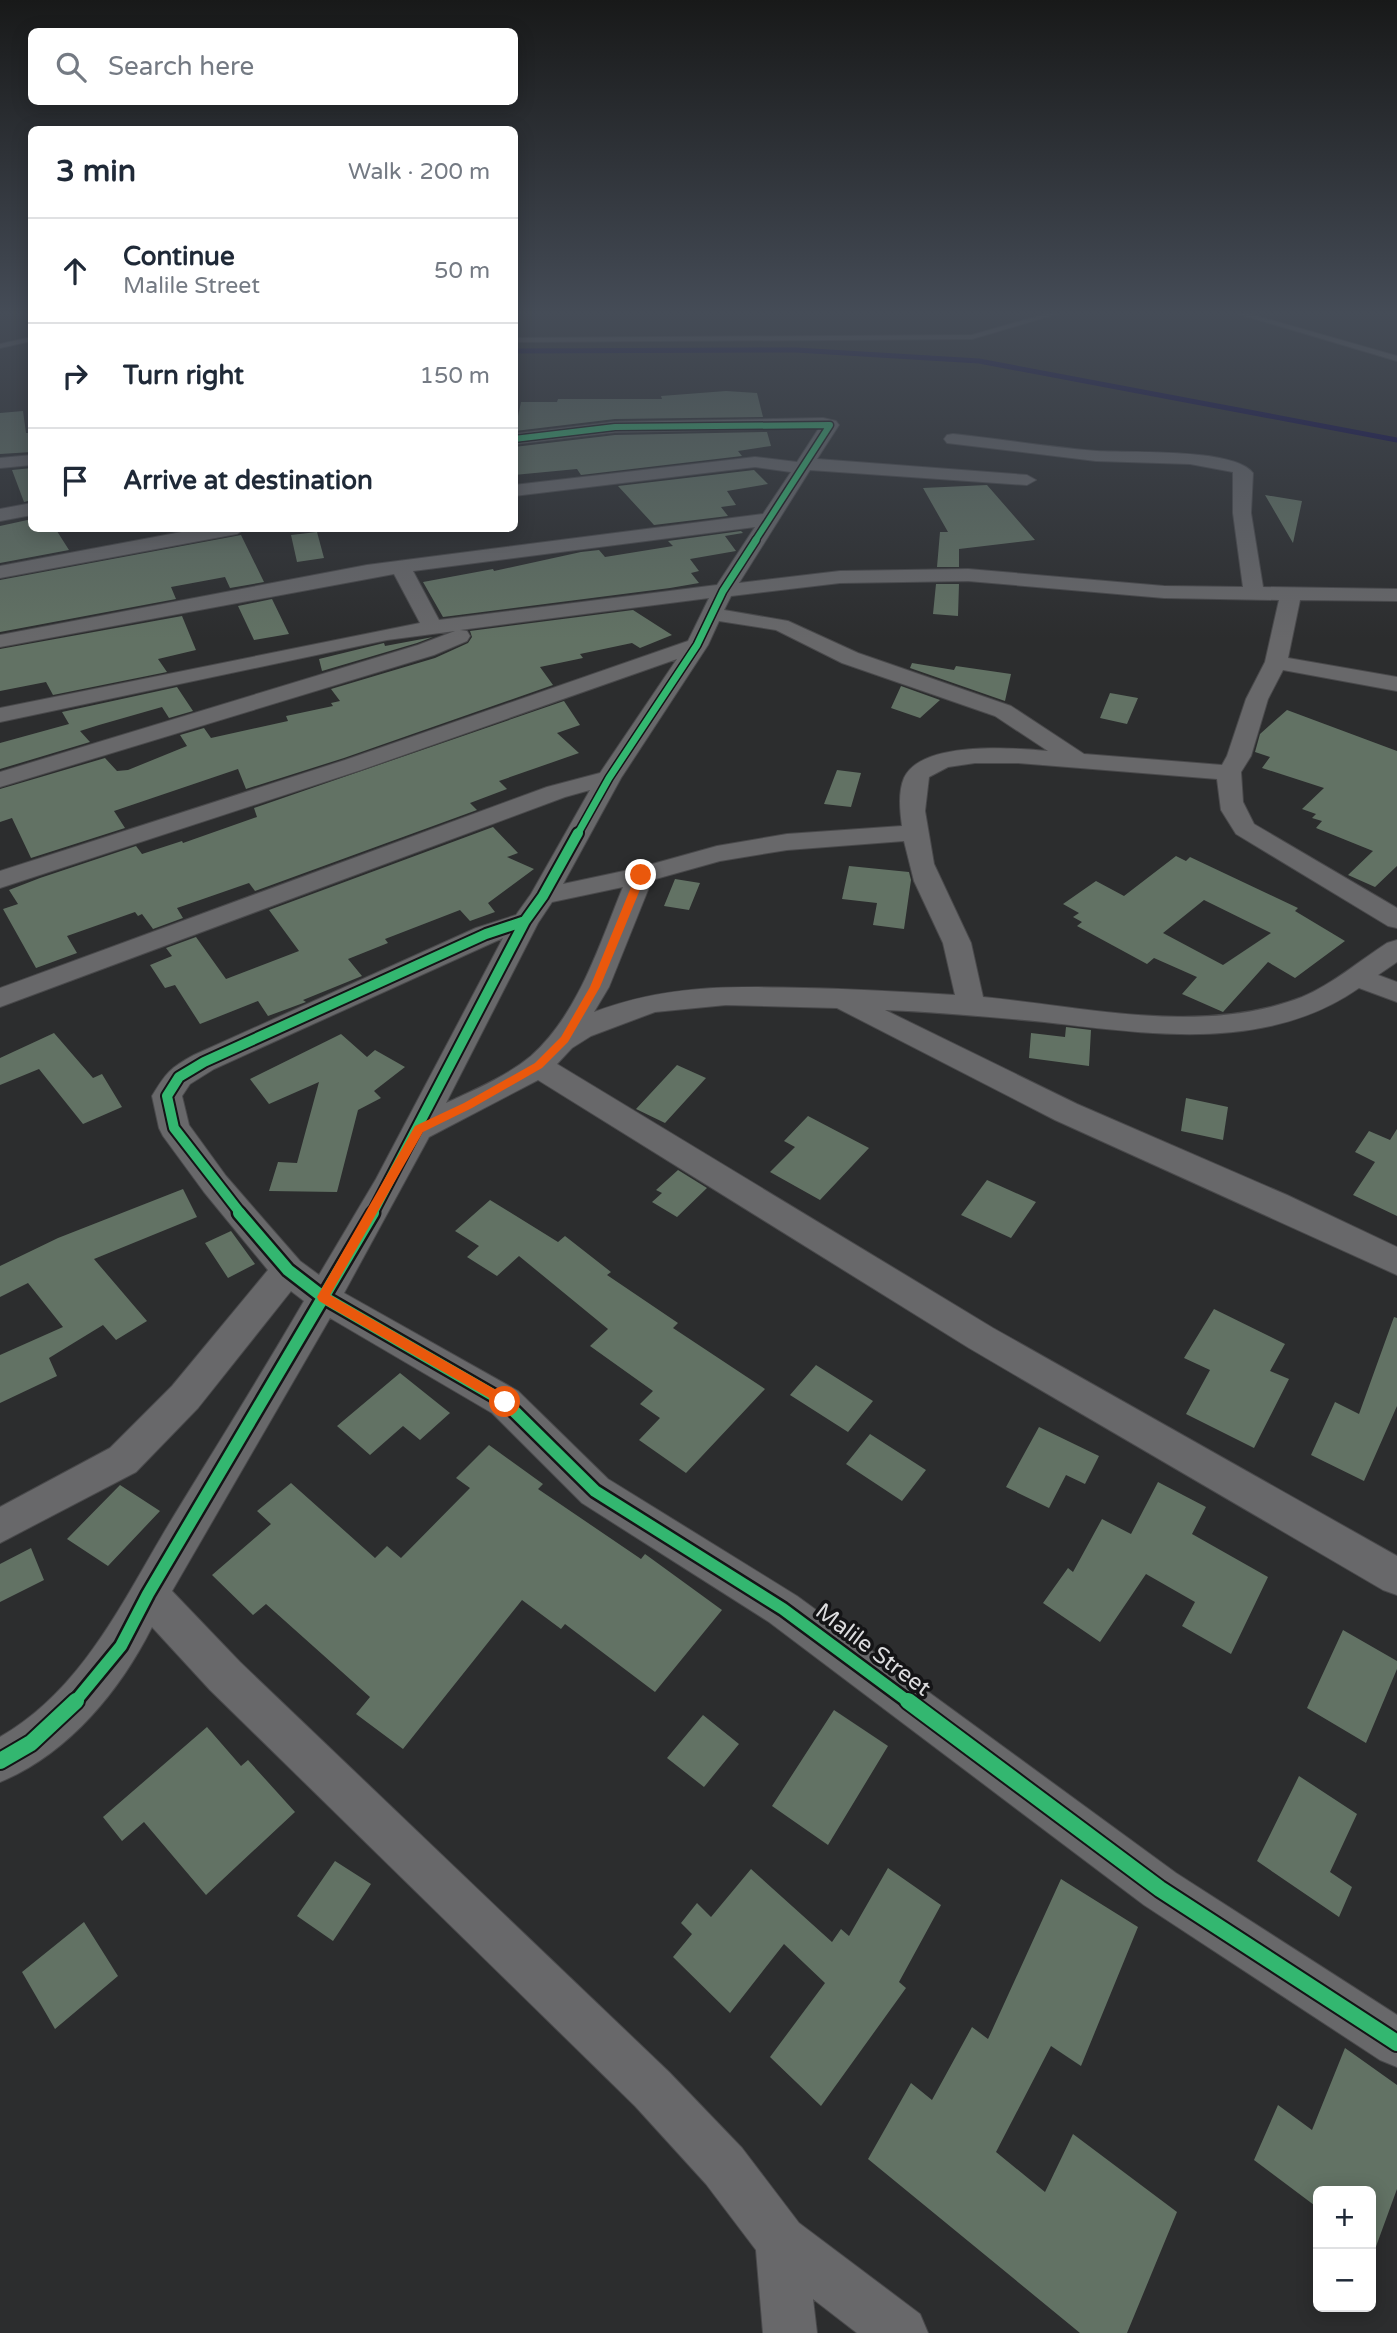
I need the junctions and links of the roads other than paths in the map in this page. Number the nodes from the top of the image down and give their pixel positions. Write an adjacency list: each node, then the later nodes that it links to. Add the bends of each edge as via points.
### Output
1 (518, 439): 5 (street, via 615,427 828,423 829,429)
2 (953, 439): 15 (street, via 1096,456 1190,458 1239,468 1244,473 1242,513)
3 (28, 460): 4 (street)
4 (0, 463)
5 (803, 466): 6 (street); 7 (street, via 755,462); 10 (street)
6 (1027, 480)
7 (518, 491)
8 (28, 510): 9 (street)
9 (0, 515)
10 (769, 519): 12 (street); 18 (street)
11 (215, 532): 13 (street)
12 (400, 566): 21 (street); 22 (street)
13 (0, 572)
14 (796, 581): 15 (street, via 968,575 1164,592); 18 (street); 20 (street)
15 (1254, 593): 17 (street)
16 (1397, 595): 17 (street)
17 (1290, 596): 24 (street)
18 (718, 603): 19 (street, via 555,610); 20 (street); 23 (street)
19 (471, 623): 21 (street); 30 (street, via 458,636 426,650)
20 (781, 625): 27 (street, via 850,658 1003,711)
21 (433, 628): 26 (street)
22 (0, 641)
23 (697, 645): 29 (street); 33 (street)
24 (1276, 662): 25 (street); 28 (street, via 1257,699 1239,757)
25 (1397, 684)
26 (0, 715)
27 (1080, 760): 28 (street); 31 (street, via 993,757 932,763 915,779)
28 (1228, 772): 35 (street, via 1230,802 1238,823)
29 (609, 778): 34 (street); 40 (street, via 556,792)
30 (0, 780)
31 (915, 833): 32 (street, via 787,842 717,854); 42 (street, via 926,878 966,972)
32 (641, 875): 34 (street); 43 (street, via 595,987)
33 (0, 880)
34 (542, 895): 36 (street)
35 (1397, 920)
36 (525, 921): 45 (street); 47 (street, Malile Street, via 486,934 179,1077 167,1096 174,1128)
37 (1397, 948): 38 (street)
38 (1353, 976): 39 (street); 42 (street, via 1313,1003 1277,1015 1197,1025)
39 (1397, 993)
40 (0, 998)
41 (839, 998): 42 (street); 43 (street, via 722,995 656,1003 613,1016); 46 (street, via 1066,1112)
42 (970, 1005)
43 (564, 1039): 44 (street)
44 (538, 1066): 45 (street); 50 (street, via 981,1338)
45 (419, 1129): 48 (street)
46 (1397, 1262)
47 (288, 1270): 48 (street, Malile Street); 49 (street, via 185,1397 123,1460)
48 (323, 1297): 51 (street); 53 (street, Malile Street, via 505,1402 595,1491 783,1609 1160,1889)
49 (0, 1526)
50 (1397, 1577)
51 (148, 1594): 52 (street, via 121,1646 82,1696 31,1743); 54 (street, via 225,1676 652,2089 724,2166)
52 (0, 1761)
53 (1397, 2043)
54 (781, 2241): 55 (street); 56 (street)
55 (790, 2333)
56 (901, 2333)

